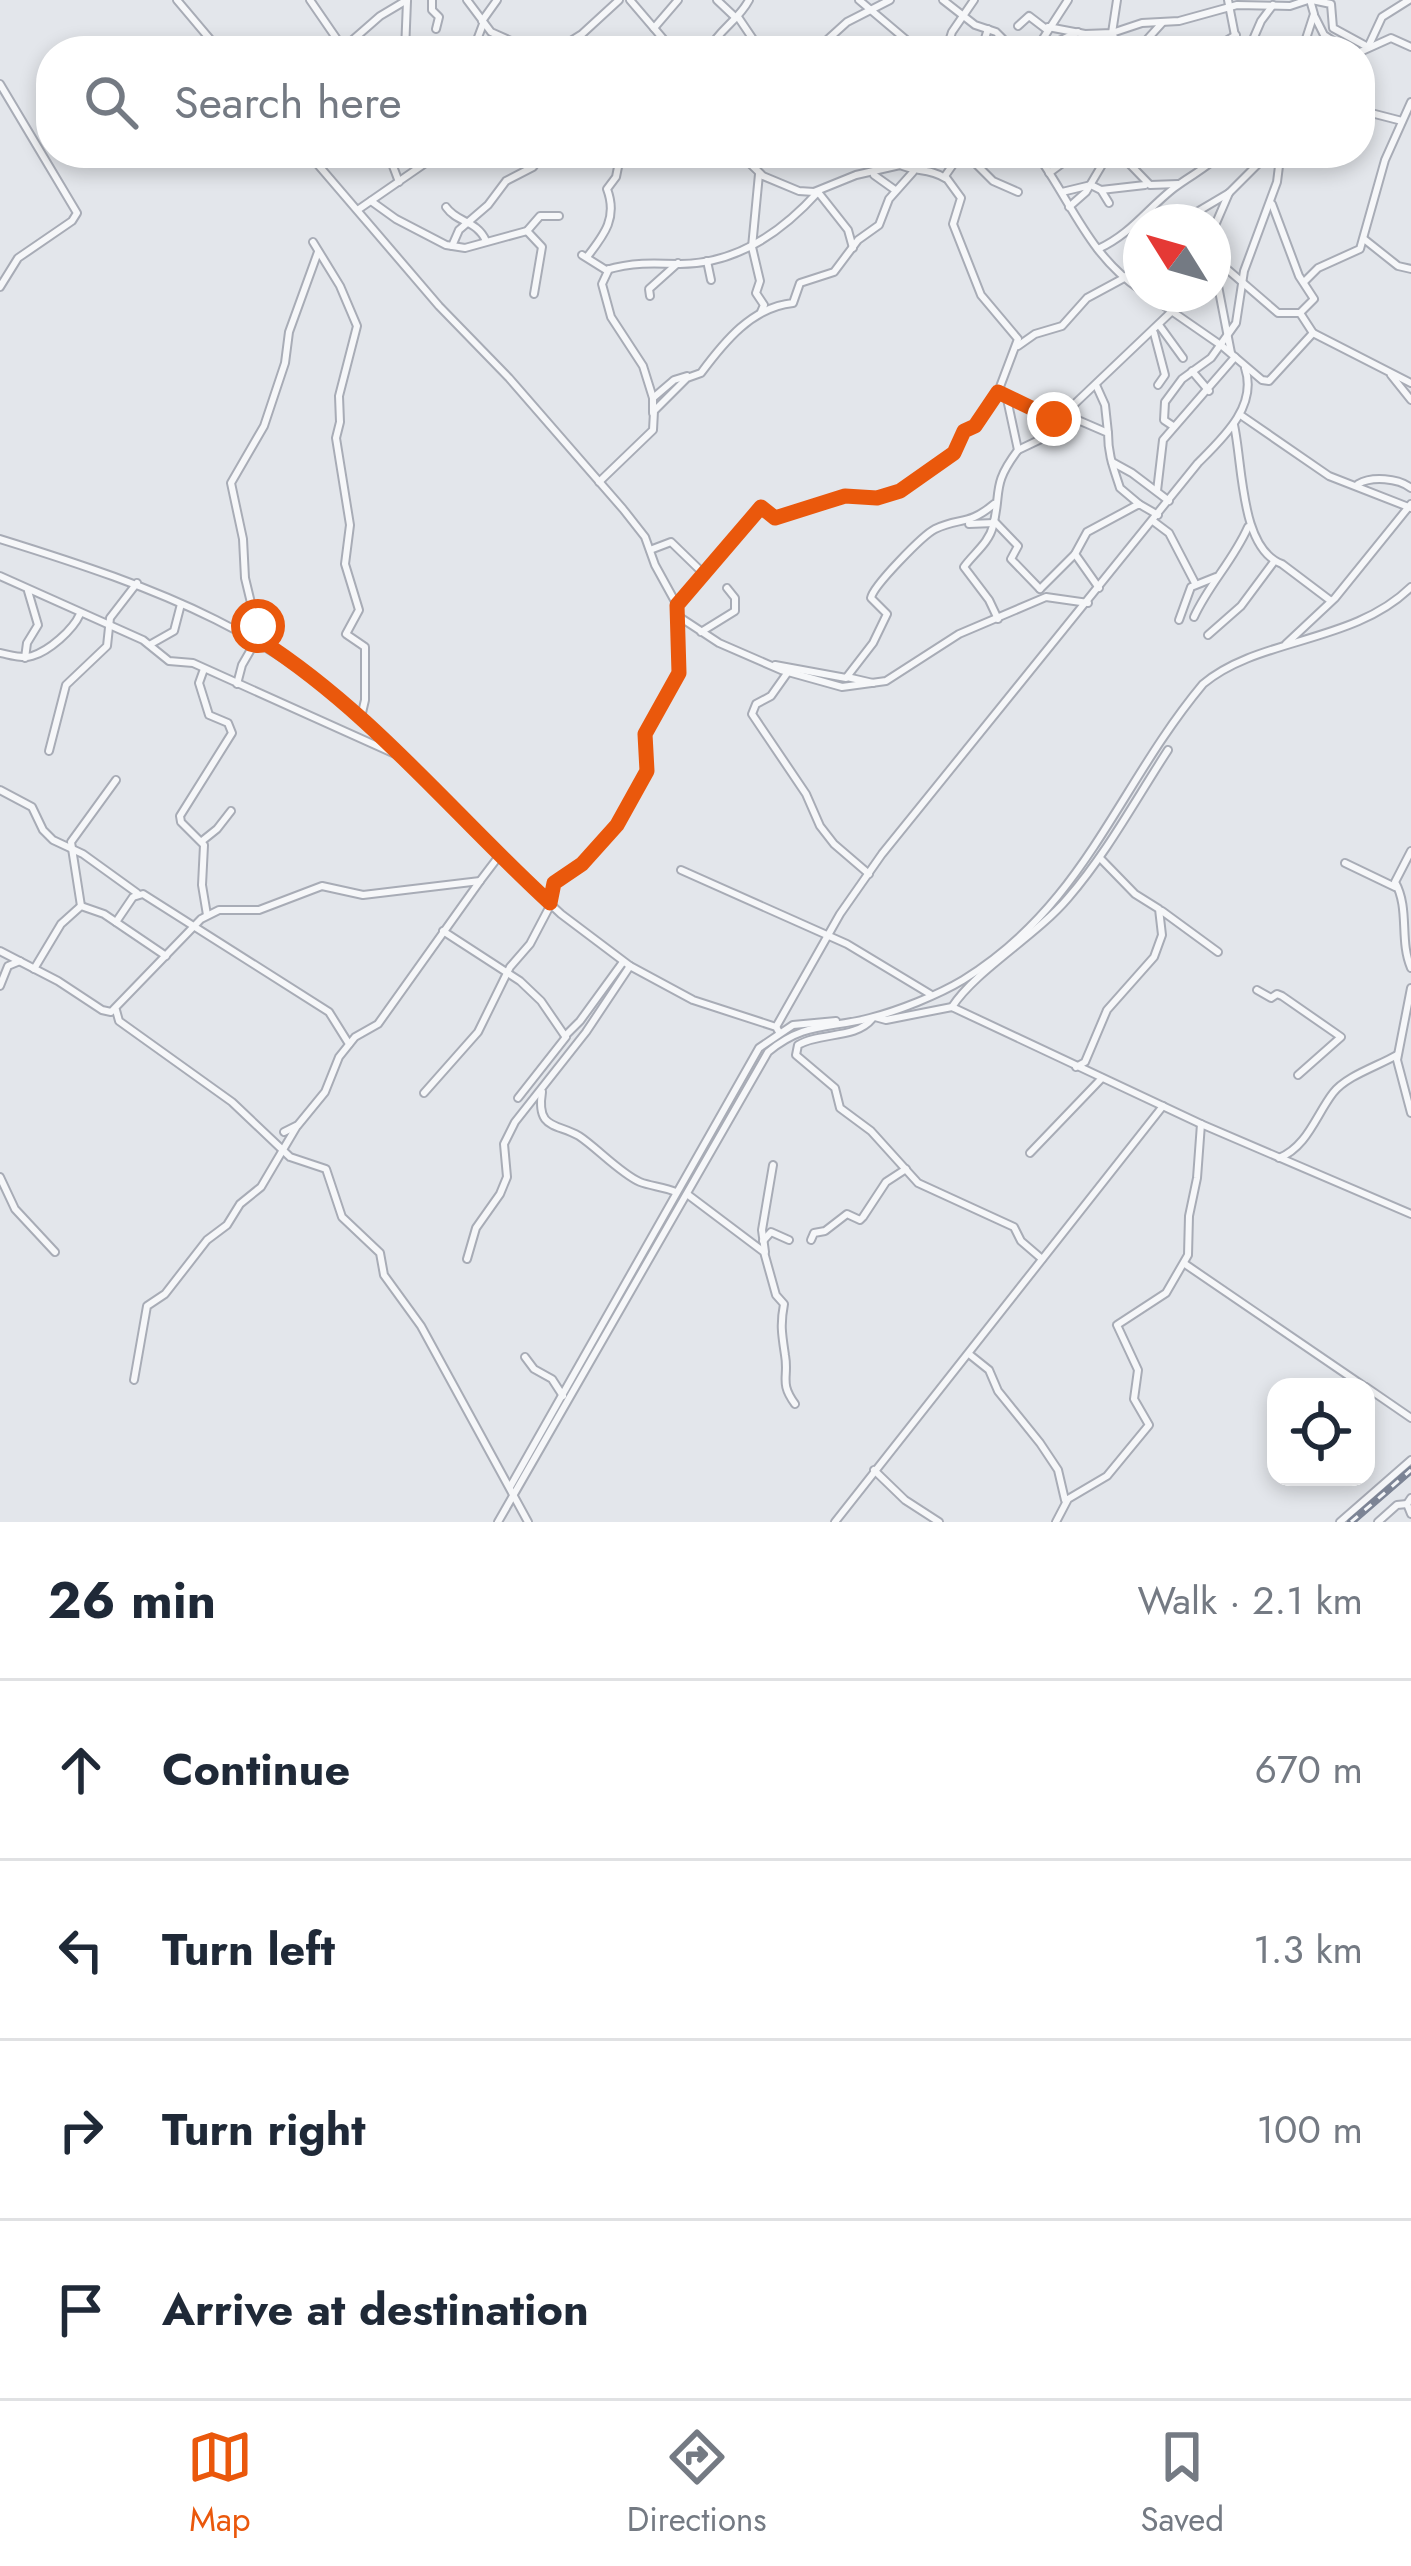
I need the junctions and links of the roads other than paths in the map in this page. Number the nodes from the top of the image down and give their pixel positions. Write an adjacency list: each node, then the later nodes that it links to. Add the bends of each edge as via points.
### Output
1 (177, 0): 40 (street)
2 (310, 0): 41 (street)
3 (407, 0): 42 (street); 43 (street)
4 (432, 0): 33 (street)
5 (467, 0): 30 (street)
6 (497, 0): 30 (street)
7 (619, 0): 46 (street)
8 (630, 0): 34 (street)
9 (678, 0): 34 (street)
10 (717, 0): 28 (street)
11 (748, 0): 28 (street)
12 (859, 0): 25 (street)
13 (890, 0): 25 (street)
14 (944, 0): 27 (street)
15 (974, 0): 27 (street)
16 (1068, 0): 36 (street)
17 (1308, 0): 23 (street); 24 (street); 26 (street)
18 (1341, 0): 24 (street)
19 (1409, 0): 63 (street, via 1382,17)
20 (1116, 1): 38 (street)
21 (1228, 3): 22 (street); 31 (street); 39 (street)
22 (1257, 3): 23 (street); 29 (street)
23 (1277, 4): 29 (street)
24 (1331, 4): 62 (street)
25 (876, 5): 50 (street); 51 (street)
26 (1314, 14): 61 (street); 62 (street, via 1324,35)
27 (962, 16): 35 (street); 52 (street)
28 (737, 18): 48 (street); 49 (street)
29 (1261, 21): 60 (street)
30 (483, 22): 44 (street); 45 (street)
31 (1162, 23): 38 (street); 59 (street)
32 (1018, 26): 36 (street, via 1029,16)
33 (436, 28)
34 (654, 28): 47 (street)
35 (988, 28): 53 (street); 54 (street)
36 (1047, 28): 37 (street); 55 (street)
37 (1078, 32): 38 (street); 56 (street)
38 (1110, 33): 57 (street); 58 (street)
39 (1236, 35)
40 (207, 36)
41 (332, 36)
42 (357, 36)
43 (408, 36)
44 (480, 36)
45 (500, 36)
46 (579, 36)
47 (664, 36)
48 (717, 36)
49 (750, 36)
50 (832, 36)
51 (904, 36)
52 (953, 36)
53 (986, 36)
54 (1002, 36)
55 (1043, 36)
56 (1069, 36)
57 (1105, 36)
58 (1112, 36)
59 (1150, 36)
60 (1254, 36)
61 (1307, 36)
62 (1334, 36)
63 (1372, 36)
64 (1375, 47): 65 (street, via 1390,38)
65 (1411, 47)
66 (0, 84): 70 (street)
67 (1411, 102): 69 (street)
68 (1375, 114): 69 (street)
69 (1402, 121): 116 (street)
70 (36, 144)
71 (50, 168): 134 (street, via 77,213 18,258)
72 (322, 168): 112 (street)
73 (394, 168): 94 (street)
74 (419, 168): 94 (street)
75 (531, 168): 114 (street)
76 (619, 168): 126 (street, via 607,189 608,232 585,256)
77 (753, 168): 92 (street)
78 (889, 168): 91 (street)
79 (906, 168): 89 (street)
80 (952, 168): 93 (street)
81 (980, 168): 102 (street)
82 (1046, 168): 90 (street)
83 (1055, 168): 90 (street)
84 (1100, 168): 95 (street)
85 (1134, 168): 96 (street)
86 (1206, 168): 97 (street)
87 (1254, 168): 104 (street)
88 (1276, 168): 105 (street)
89 (914, 172): 93 (street); 99 (street)
90 (1049, 172): 103 (street)
91 (870, 173): 99 (street); 101 (street)
92 (759, 174): 101 (street); 119 (street)
93 (945, 178): 144 (street, via 961,198 953,224 981,295 1016,334)
94 (399, 182): 106 (street)
95 (1091, 184): 98 (street); 100 (street); 110 (street)
96 (1150, 185): 97 (street); 100 (street)
97 (1175, 186): 121 (street, via 1129,233)
98 (1073, 189): 103 (street); 110 (street)
99 (895, 190): 120 (street, via 879,224)
100 (1101, 190): 107 (street)
101 (818, 192): 119 (street); 120 (street)
102 (1018, 192)
103 (1062, 192): 110 (street)
104 (1229, 193): 108 (street); 109 (street)
105 (1273, 194): 122 (street); 132 (street, via 1274,216)
106 (371, 202): 112 (street); 118 (street)
107 (1109, 203)
108 (1210, 204)
109 (1224, 204)
110 (1073, 206): 121 (street)
111 (446, 207): 114 (street)
112 (359, 209): 171 (street)
113 (559, 216): 115 (street, via 540,216)
114 (468, 220): 117 (street); 118 (street)
115 (526, 231): 117 (street); 135 (street, via 542,247)
116 (1364, 239): 127 (street); 132 (street)
117 (486, 241): 118 (street)
118 (452, 246)
119 (752, 247): 124 (street); 137 (street)
120 (853, 248): 137 (street, via 831,273 800,283 793,304)
121 (1096, 250): 129 (street)
122 (1249, 256): 123 (street); 133 (street)
123 (1231, 260)
124 (707, 261): 125 (street); 131 (street)
125 (678, 263): 126 (street); 136 (street)
126 (609, 269): 157 (street, via 602,280 609,312)
127 (1411, 269)
128 (1231, 275): 133 (street)
129 (1123, 277)
130 (1123, 279): 144 (street, via 1089,296 1062,326)
131 (712, 280)
132 (1305, 281): 140 (street, via 1314,298)
133 (1244, 285): 140 (street, via 1278,313); 143 (street)
134 (0, 286)
135 (534, 293)
136 (650, 296)
137 (761, 312): 151 (street)
138 (1170, 312): 141 (street); 145 (street)
139 (1222, 312): 143 (street)
140 (1300, 313): 142 (street)
141 (1156, 327): 147 (street); 153 (street); 154 (street, via 1165,375)
142 (1313, 333): 148 (street, via 1269,381); 150 (street)
143 (1228, 336): 145 (street); 146 (street)
144 (1017, 346): 156 (street)
145 (1222, 346): 146 (street); 149 (street)
146 (1233, 356): 148 (street); 155 (street)
147 (1183, 358)
148 (1245, 368): 162 (street)
149 (1191, 370): 155 (street); 165 (street, via 1166,402 1164,420)
150 (1390, 374): 152 (street); 159 (street)
151 (691, 376): 157 (street); 160 (street)
152 (1411, 383)
153 (1096, 385): 161 (street); 166 (street)
154 (1158, 385)
155 (1209, 391): 165 (street)
156 (998, 392): 158 (street); 189 (street, via 954,453 918,482 889,496 845,496 775,518 761,507)
157 (653, 398): 160 (street)
158 (1007, 399): 163 (street); 167 (street)
159 (1411, 400)
160 (653, 413): 171 (street, via 653,430)
161 (1064, 414): 163 (street); 166 (street)
162 (1242, 416): 164 (street); 172 (street, via 1322,472)
163 (1054, 419): 167 (street, via 1039,440)
164 (1234, 424): 175 (street); 182 (street)
165 (1173, 426): 174 (street, via 1163,440)
166 (1108, 434): 168 (street)
167 (1018, 450): 176 (street)
168 (1108, 461): 169 (street); 170 (street)
169 (1132, 472): 170 (street); 174 (street)
170 (1118, 477): 177 (street)
171 (599, 482): 186 (street)
172 (1358, 485): 173 (street, via 1376,479); 178 (street)
173 (1411, 488)
174 (1156, 491): 175 (street)
175 (1168, 501): 179 (street)
176 (994, 504): 180 (street); 181 (street)
177 (1138, 504): 179 (street); 187 (street, via 1087,532)
178 (1410, 506): 199 (street)
179 (1156, 518): 193 (street); 196 (street)
180 (994, 522): 181 (street); 198 (street, via 1017,544 1011,559); 207 (street, via 964,567)
181 (965, 523): 221 (street, via 925,535 873,588 873,602 887,614)
182 (1249, 524): 183 (street); 185 (street)
183 (1254, 538): 185 (street); 188 (street)
184 (0, 539): 192 (street)
185 (1242, 540): 191 (street)
186 (650, 550): 189 (street, via 671,542); 202 (street)
187 (1075, 554): 196 (street); 198 (street)
188 (1274, 562): 199 (street); 212 (street)
189 (704, 574): 202 (street)
190 (0, 576): 197 (street)
191 (1220, 576): 193 (street); 206 (street)
192 (136, 583): 201 (street); 209 (street)
193 (1196, 583): 208 (street)
194 (1411, 587): 215 (street, via 1377,614)
195 (727, 588): 211 (street, via 735,611)
196 (1099, 588): 200 (street)
197 (28, 591): 204 (street); 217 (street, via 38,621)
198 (1043, 593): 200 (street); 207 (street)
199 (1331, 601): 215 (street)
200 (1088, 603): 238 (street)
201 (181, 604): 210 (street); 214 (street, via 174,631)
202 (677, 605): 205 (street)
203 (254, 610): 210 (street); 213 (street); 224 (street, via 231,483 264,426 315,245 357,326 336,438 350,525 345,565 359,610 346,634 365,647)
204 (81, 616): 209 (street); 217 (street)
205 (679, 616): 211 (street); 243 (street, via 679,673 645,734 647,771 617,825 554,883)
206 (1194, 617)
207 (998, 619): 223 (street)
208 (1179, 620)
209 (107, 625): 214 (street); 226 (street, via 106,646 66,685)
210 (238, 628): 213 (street)
211 (701, 632): 218 (street)
212 (1208, 635)
213 (259, 639): 222 (street); 224 (street)
214 (151, 644): 219 (street, via 170,662)
215 (1279, 650): 260 (street, via 1203,684 1072,881 1012,945)
216 (0, 653): 217 (street)
217 (26, 658)
218 (770, 665): 220 (street); 221 (street)
219 (205, 668): 222 (street); 231 (street, via 202,699 232,734 179,816)
220 (788, 673): 223 (street, via 842,688); 238 (street, via 752,714 820,826)
221 (847, 677): 223 (street)
222 (237, 684): 227 (street)
223 (877, 684)
224 (361, 717): 227 (street)
225 (1168, 749): 235 (street)
226 (49, 752)
227 (404, 758): 234 (street)
228 (116, 780): 232 (street, via 79,826)
229 (0, 790): 232 (street, via 32,806 44,832)
230 (232, 811): 231 (street)
231 (202, 841): 246 (street)
232 (72, 849): 241 (street); 244 (street)
233 (1411, 851): 240 (street, via 1395,882)
234 (499, 856): 239 (street); 243 (street)
235 (1099, 858): 245 (street); 265 (street, via 1031,936)
236 (1346, 863): 240 (street)
237 (681, 870): 250 (street)
238 (869, 874): 250 (street)
239 (480, 881): 246 (street, via 363,896 322,886 259,910); 249 (street)
240 (1400, 891): 242 (street); 256 (street)
241 (137, 893): 247 (street); 248 (street)
242 (1411, 896)
243 (550, 903): 255 (street); 259 (street)
244 (81, 906): 247 (street); 258 (street)
245 (1159, 909): 252 (street); 276 (street, via 1154,957 1107,1010)
246 (207, 914): 248 (street)
247 (116, 922): 253 (street)
248 (195, 926): 253 (street); 272 (street, via 329,1012)
249 (443, 931): 259 (street); 272 (street, via 378,1024)
250 (827, 936): 264 (street); 270 (street)
251 (0, 951): 254 (street)
252 (1218, 952)
253 (166, 956): 267 (street)
254 (20, 961): 257 (street); 258 (street)
255 (626, 964): 270 (street, via 693,1000); 271 (street); 275 (street)
256 (1411, 968)
257 (2, 969): 261 (street)
258 (34, 969): 267 (street, via 101,1010)
259 (507, 973): 271 (street); 280 (street, via 478,1031)
260 (956, 984): 264 (street); 265 (street)
261 (0, 986)
262 (1411, 988): 274 (street)
263 (1257, 990): 277 (street, via 1282,996 1341,1036)
264 (930, 994): 268 (street)
265 (960, 995): 266 (street)
266 (952, 1007): 268 (street); 276 (street)
267 (116, 1010): 287 (street, via 119,1021)
268 (874, 1017): 269 (street); 291 (street, via 862,1028 810,1038 796,1055)
269 (846, 1023): 270 (street); 294 (street, via 799,1030 768,1052)
270 (777, 1029): 293 (street)
271 (568, 1034): 273 (street)
272 (349, 1044): 285 (street)
273 (549, 1054): 275 (street); 281 (street)
274 (1397, 1055): 283 (street); 289 (street, via 1348,1078 1298,1147)
275 (560, 1065): 279 (street)
276 (1076, 1067): 278 (street)
277 (1298, 1075)
278 (1102, 1078): 282 (street); 288 (street)
279 (543, 1087): 293 (street, via 540,1106 550,1124 637,1181); 300 (street, via 505,1142 507,1177)
280 (424, 1093)
281 (518, 1098)
282 (1164, 1105): 284 (street); 301 (street)
283 (1411, 1113)
284 (1201, 1124): 289 (street); 302 (street)
285 (298, 1125): 286 (street); 287 (street)
286 (284, 1132)
287 (284, 1150): 306 (street, via 230,1222 146,1306); 313 (street, via 329,1173 342,1217 380,1253 384,1275 422,1327)
288 (1030, 1153)
289 (1280, 1158): 295 (street)
290 (773, 1165): 298 (street)
291 (906, 1169): 297 (street, via 860,1220 848,1214); 301 (street, via 918,1183 1015,1227)
292 (0, 1177): 299 (street, via 15,1209)
293 (676, 1192): 308 (street)
294 (687, 1194): 298 (street); 308 (street)
295 (1411, 1214)
296 (789, 1240): 298 (street, via 771,1232)
297 (811, 1240)
298 (760, 1245): 309 (street, via 784,1304 783,1385)
299 (56, 1252)
300 (467, 1258)
301 (1042, 1259): 303 (street)
302 (1184, 1263): 305 (street); 315 (street, via 1158,1300 1117,1325 1138,1370 1133,1396 1149,1425 1107,1476)
303 (968, 1353): 312 (street); 315 (street, via 989,1370 1058,1470)
304 (525, 1357): 308 (street)
305 (1353, 1378)
306 (134, 1380)
307 (1375, 1393): 310 (street)
308 (566, 1397): 313 (street)
309 (795, 1405)
310 (1411, 1418)
311 (1411, 1460): 322 (street)
312 (874, 1470): 319 (street); 320 (street)
313 (512, 1491): 317 (street); 318 (street)
314 (1409, 1501): 316 (street); 323 (street)
315 (1066, 1504): 321 (street)
316 (1411, 1514)
317 (498, 1522)
318 (528, 1522)
319 (835, 1522)
320 (939, 1522)
321 (1056, 1522)
322 (1340, 1522)
323 (1378, 1522)

